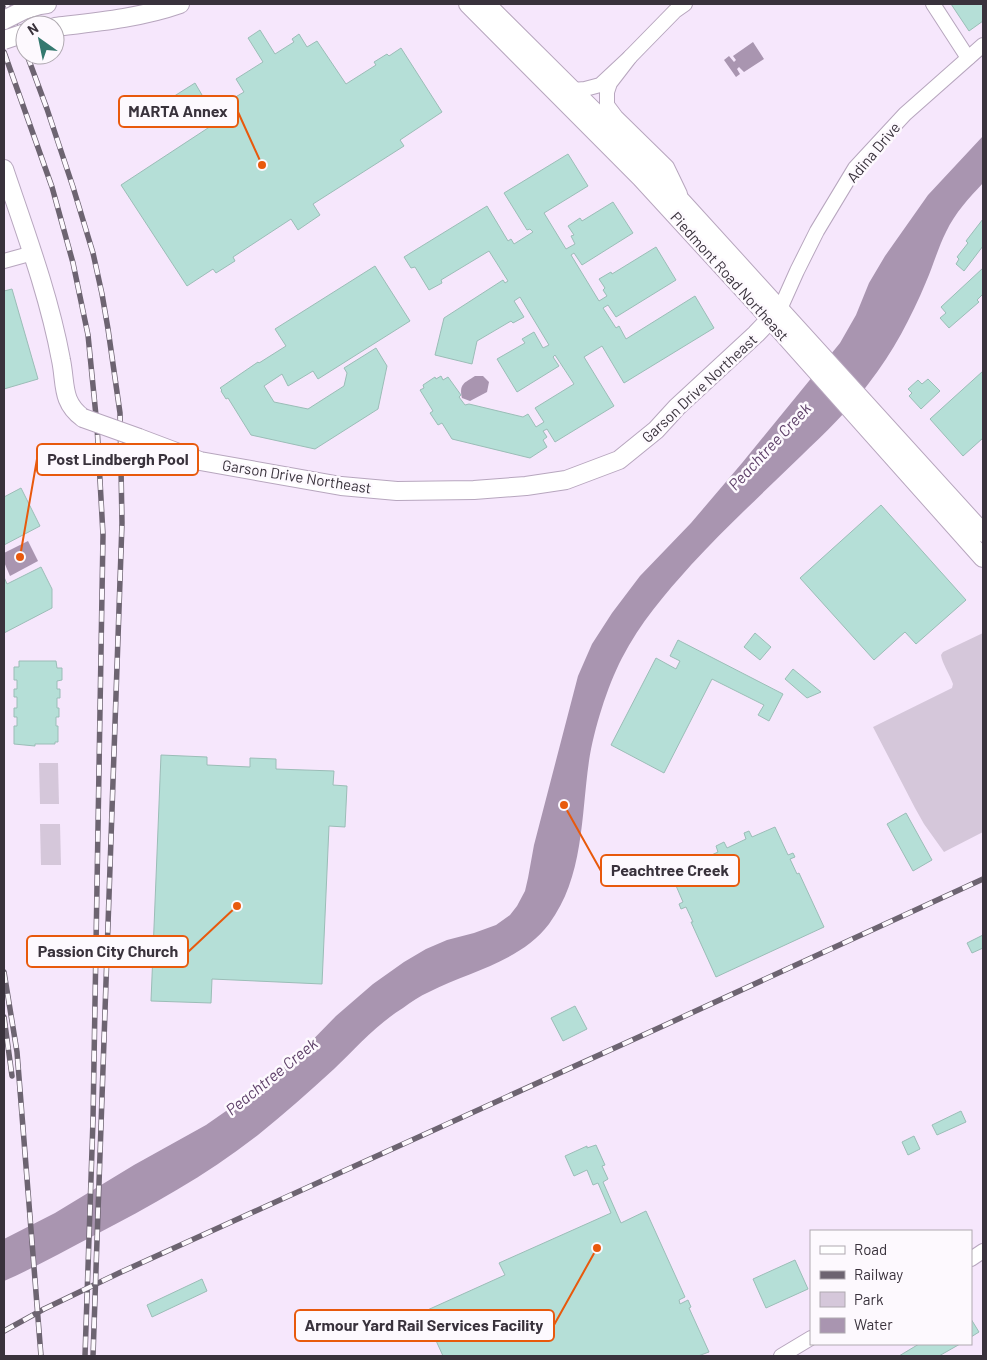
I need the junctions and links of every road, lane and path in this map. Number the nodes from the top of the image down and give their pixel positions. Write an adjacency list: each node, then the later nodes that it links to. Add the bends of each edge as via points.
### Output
1 (180, 4): 8 (main road, via 106,22)
2 (468, 4): 17 (main road, Piedmont Road Northeast)
3 (486, 4): 12 (main road, Piedmont Road Northeast)
4 (685, 4): 10 (street)
5 (933, 4): 11 (street)
6 (38, 6): 7 (main road, bridge)
7 (4, 20)
8 (65, 26)
9 (983, 44): 11 (street, Adina Drive)
10 (630, 57): 12 (street, via 600,85); 14 (street, via 610,82 607,104 667,167)
11 (968, 58): 17 (street, Adina Drive, via 905,114 855,168 817,232)
12 (573, 90): 14 (main road, Piedmont Road Northeast)
13 (4, 169): 15 (main road, Garson Drive Northeast)
14 (684, 204): 17 (main road, Piedmont Road Northeast)
15 (33, 253): 16 (street); 17 (main road, Garson Drive Northeast, bridge, via 57,337 69,405 83,418 200,460 341,486 397,491 526,486 566,480 619,460 656,430)
16 (4, 261)
17 (775, 314): 18 (main road, Piedmont Road Northeast)
18 (891, 443): 19 (main road, Piedmont Road Northeast); 20 (main road, Piedmont Road Northeast)
19 (983, 533)
20 (983, 558)
21 (983, 1252): 22 (street)
22 (972, 1258)
23 (810, 1339): 24 (street)
24 (781, 1356)

